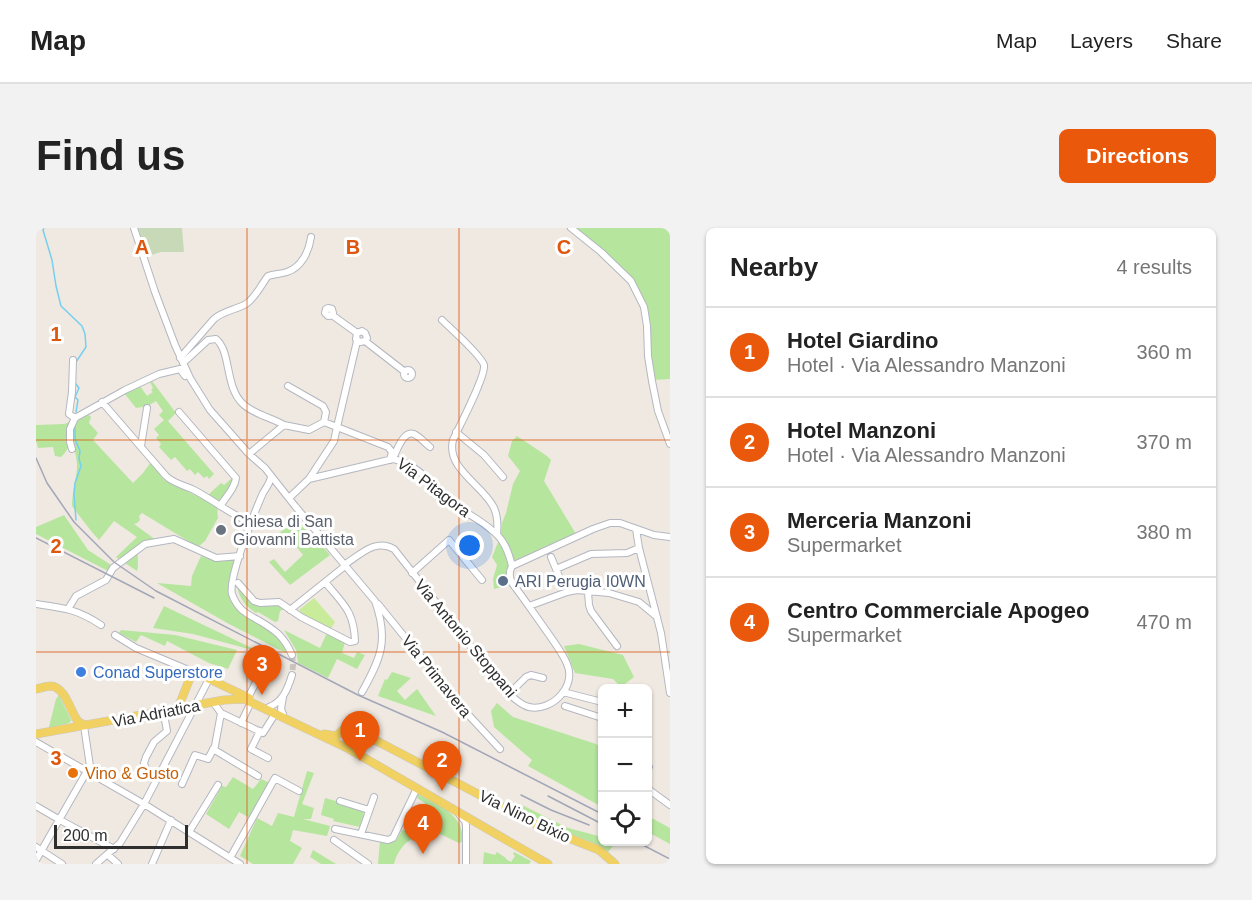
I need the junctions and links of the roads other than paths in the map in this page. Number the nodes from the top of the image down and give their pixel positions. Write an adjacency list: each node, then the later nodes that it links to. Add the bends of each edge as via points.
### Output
1 (134, 228): 10 (street, Via Primavera)
2 (571, 228): 22 (street, via 631,281 644,307 651,381)
3 (311, 237): 10 (street, via 305,258 296,267 268,276 248,302 220,314)
4 (332, 315): 6 (street)
5 (442, 320): 21 (street, via 484,366)
6 (357, 333): 7 (street, via 365,333); 8 (street)
7 (365, 340): 8 (street); 11 (street)
8 (357, 341): 20 (street)
9 (74, 360): 17 (street, via 69,414)
10 (181, 361): 12 (street, Via Primavera); 19 (street, via 208,340 216,339 222,344 232,386 243,403)
11 (405, 372)
12 (192, 381): 14 (street, via 179,369 159,374); 26 (street, Via Primavera, via 210,410)
13 (288, 386): 18 (street, via 323,406)
14 (102, 402): 17 (street); 23 (street)
15 (147, 408): 23 (street)
16 (178, 412): 34 (street, via 236,478)
17 (75, 418): 25 (street, via 70,429)
18 (324, 422): 19 (street, via 309,430); 20 (street)
19 (284, 425): 26 (street)
20 (337, 427): 27 (street, via 388,447); 30 (street, via 334,441)
21 (456, 432): 29 (street); 37 (street, via 452,452 493,506)
22 (670, 444)
23 (141, 446): 34 (street, via 171,480)
24 (430, 447): 27 (street, Via Pitagora, via 415,434 407,434)
25 (72, 449)
26 (249, 454): 28 (street, Via Primavera)
27 (392, 459): 30 (street); 37 (street, Via Pitagora, via 413,466 457,506)
28 (271, 477): 31 (street, Via Primavera); 32 (street)
29 (503, 477)
30 (309, 479): 33 (street)
31 (282, 490): 32 (street, via 269,487); 33 (street, Via Primavera)
32 (265, 491): 35 (street)
33 (289, 498): 44 (street, Via Primavera)
34 (220, 506): 35 (street)
35 (251, 524): 41 (street)
36 (636, 528): 38 (street); 39 (street); 45 (street, via 620,523 602,525)
37 (496, 534): 45 (street, Via Pitagora)
38 (670, 537)
39 (639, 548): 40 (street); 43 (street)
40 (627, 553): 43 (street); 46 (street, via 591,554)
41 (240, 556): 58 (street, via 216,558 174,539 145,544 113,568 106,580 76,597); 64 (street, via 231,583 237,604 282,636)
42 (551, 558): 46 (street)
43 (642, 560): 55 (street)
44 (344, 566): 47 (street, Via Antonio Stoppani, via 380,544 394,549); 50 (street, Via Antonio Stoppani); 53 (street, Via Primavera)
45 (512, 566): 57 (street, via 509,577)
46 (556, 569): 49 (street)
47 (412, 573): 48 (street, via 449,540); 76 (street, Via Antonio Stoppani)
48 (482, 580)
49 (561, 581)
50 (325, 582): 59 (street, Via Antonio Stoppani); 59 (street, via 349,611 355,641 350,642)
51 (238, 583): 59 (street, via 254,601 279,602)
52 (588, 592): 54 (street, via 609,593); 57 (street, via 567,592); 63 (street, via 591,611)
53 (375, 601): 72 (street, via 381,616 382,648); 100 (street, Via Primavera)
54 (639, 602): 55 (street); 60 (street)
55 (653, 602): 60 (street)
56 (36, 604): 58 (street)
57 (528, 606): 73 (street, via 568,664 569,677)
58 (68, 609): 61 (street)
59 (290, 610)
60 (657, 618): 75 (street)
61 (101, 625)
62 (115, 635): 65 (street)
63 (617, 646)
64 (292, 655)
65 (189, 674): 69 (main road); 74 (main road)
66 (253, 674): 79 (street, via 257,680)
67 (292, 675): 77 (street)
68 (543, 678): 76 (street, via 526,677)
69 (209, 679): 70 (main road); 82 (street)
70 (226, 687): 78 (main road, via 228,694); 79 (main road)
71 (36, 689): 88 (main road, Via Adriatica, via 58,689)
72 (362, 692)
73 (563, 692): 76 (street, Via Antonio Stoppani, via 554,702 531,708); 80 (street)
74 (184, 693): 82 (main road, via 188,703); 84 (main road)
75 (670, 693)
76 (509, 694)
77 (283, 696): 87 (street, via 275,705); 87 (street, via 281,711)
78 (224, 700): 79 (main road, Via Adriatica); 81 (main road, Via Adriatica)
79 (250, 700): 87 (main road); 90 (street)
80 (598, 701)
81 (213, 702): 82 (main road, Via Adriatica); 86 (street)
82 (195, 705): 84 (main road, Via Adriatica); 114 (street)
83 (566, 706): 89 (street)
84 (174, 709): 85 (main road, Via Adriatica)
85 (159, 712): 91 (main road, Via Adriatica); 105 (street, via 167,731 154,742 144,763)
86 (221, 712): 90 (street); 99 (street)
87 (276, 712): 94 (street); 96 (main road); 97 (main road)
88 (72, 714): 91 (main road, Via Adriatica); 92 (main road, via 73,723)
89 (598, 716)
90 (241, 723): 94 (street)
91 (86, 726): 92 (main road, Via Adriatica); 104 (street)
92 (64, 730): 93 (main road, Via Adriatica)
93 (50, 732): 95 (main road, Via Adriatica); 102 (street, via 46,744)
94 (261, 732): 103 (street, via 251,749)
95 (36, 735)
96 (325, 738): 97 (main road); 101 (main road)
97 (337, 738): 101 (main road); 140 (main road, Via Nino Bixio, via 345,728 354,729 541,827 599,850)
98 (36, 742): 102 (street)
99 (213, 749): 106 (street); 107 (street, via 208,759 195,755)
100 (500, 749)
101 (349, 750): 109 (main road)
102 (57, 753): 104 (street)
103 (268, 758)
104 (88, 771): 114 (street); 119 (street)
105 (153, 776)
106 (258, 776)
107 (182, 784)
108 (218, 785): 123 (street)
109 (417, 788): 115 (main road); 124 (street, via 393,838)
110 (299, 791): 130 (street, via 275,778)
111 (652, 792): 116 (street)
112 (374, 797): 118 (street)
113 (340, 801): 118 (street)
114 (144, 804): 120 (street); 128 (street)
115 (447, 805): 121 (main road); 125 (street, via 465,821)
116 (670, 805)
117 (36, 806): 119 (street)
118 (369, 810): 124 (street)
119 (60, 820): 127 (street); 128 (street)
120 (171, 820): 123 (street); 135 (street)
121 (484, 827): 125 (street, via 471,829); 139 (main road)
122 (335, 829): 124 (street)
123 (189, 832): 130 (street)
124 (361, 834)
125 (466, 836): 138 (street)
126 (334, 840): 137 (street)
127 (39, 849): 131 (street); 132 (street)
128 (114, 849): 129 (street)
129 (108, 855): 133 (street); 134 (street)
130 (230, 858): 136 (street)
131 (36, 860)
132 (62, 864)
133 (96, 864)
134 (118, 864)
135 (152, 864)
136 (240, 864)
137 (368, 864)
138 (466, 864)
139 (548, 864)
140 (615, 864)

